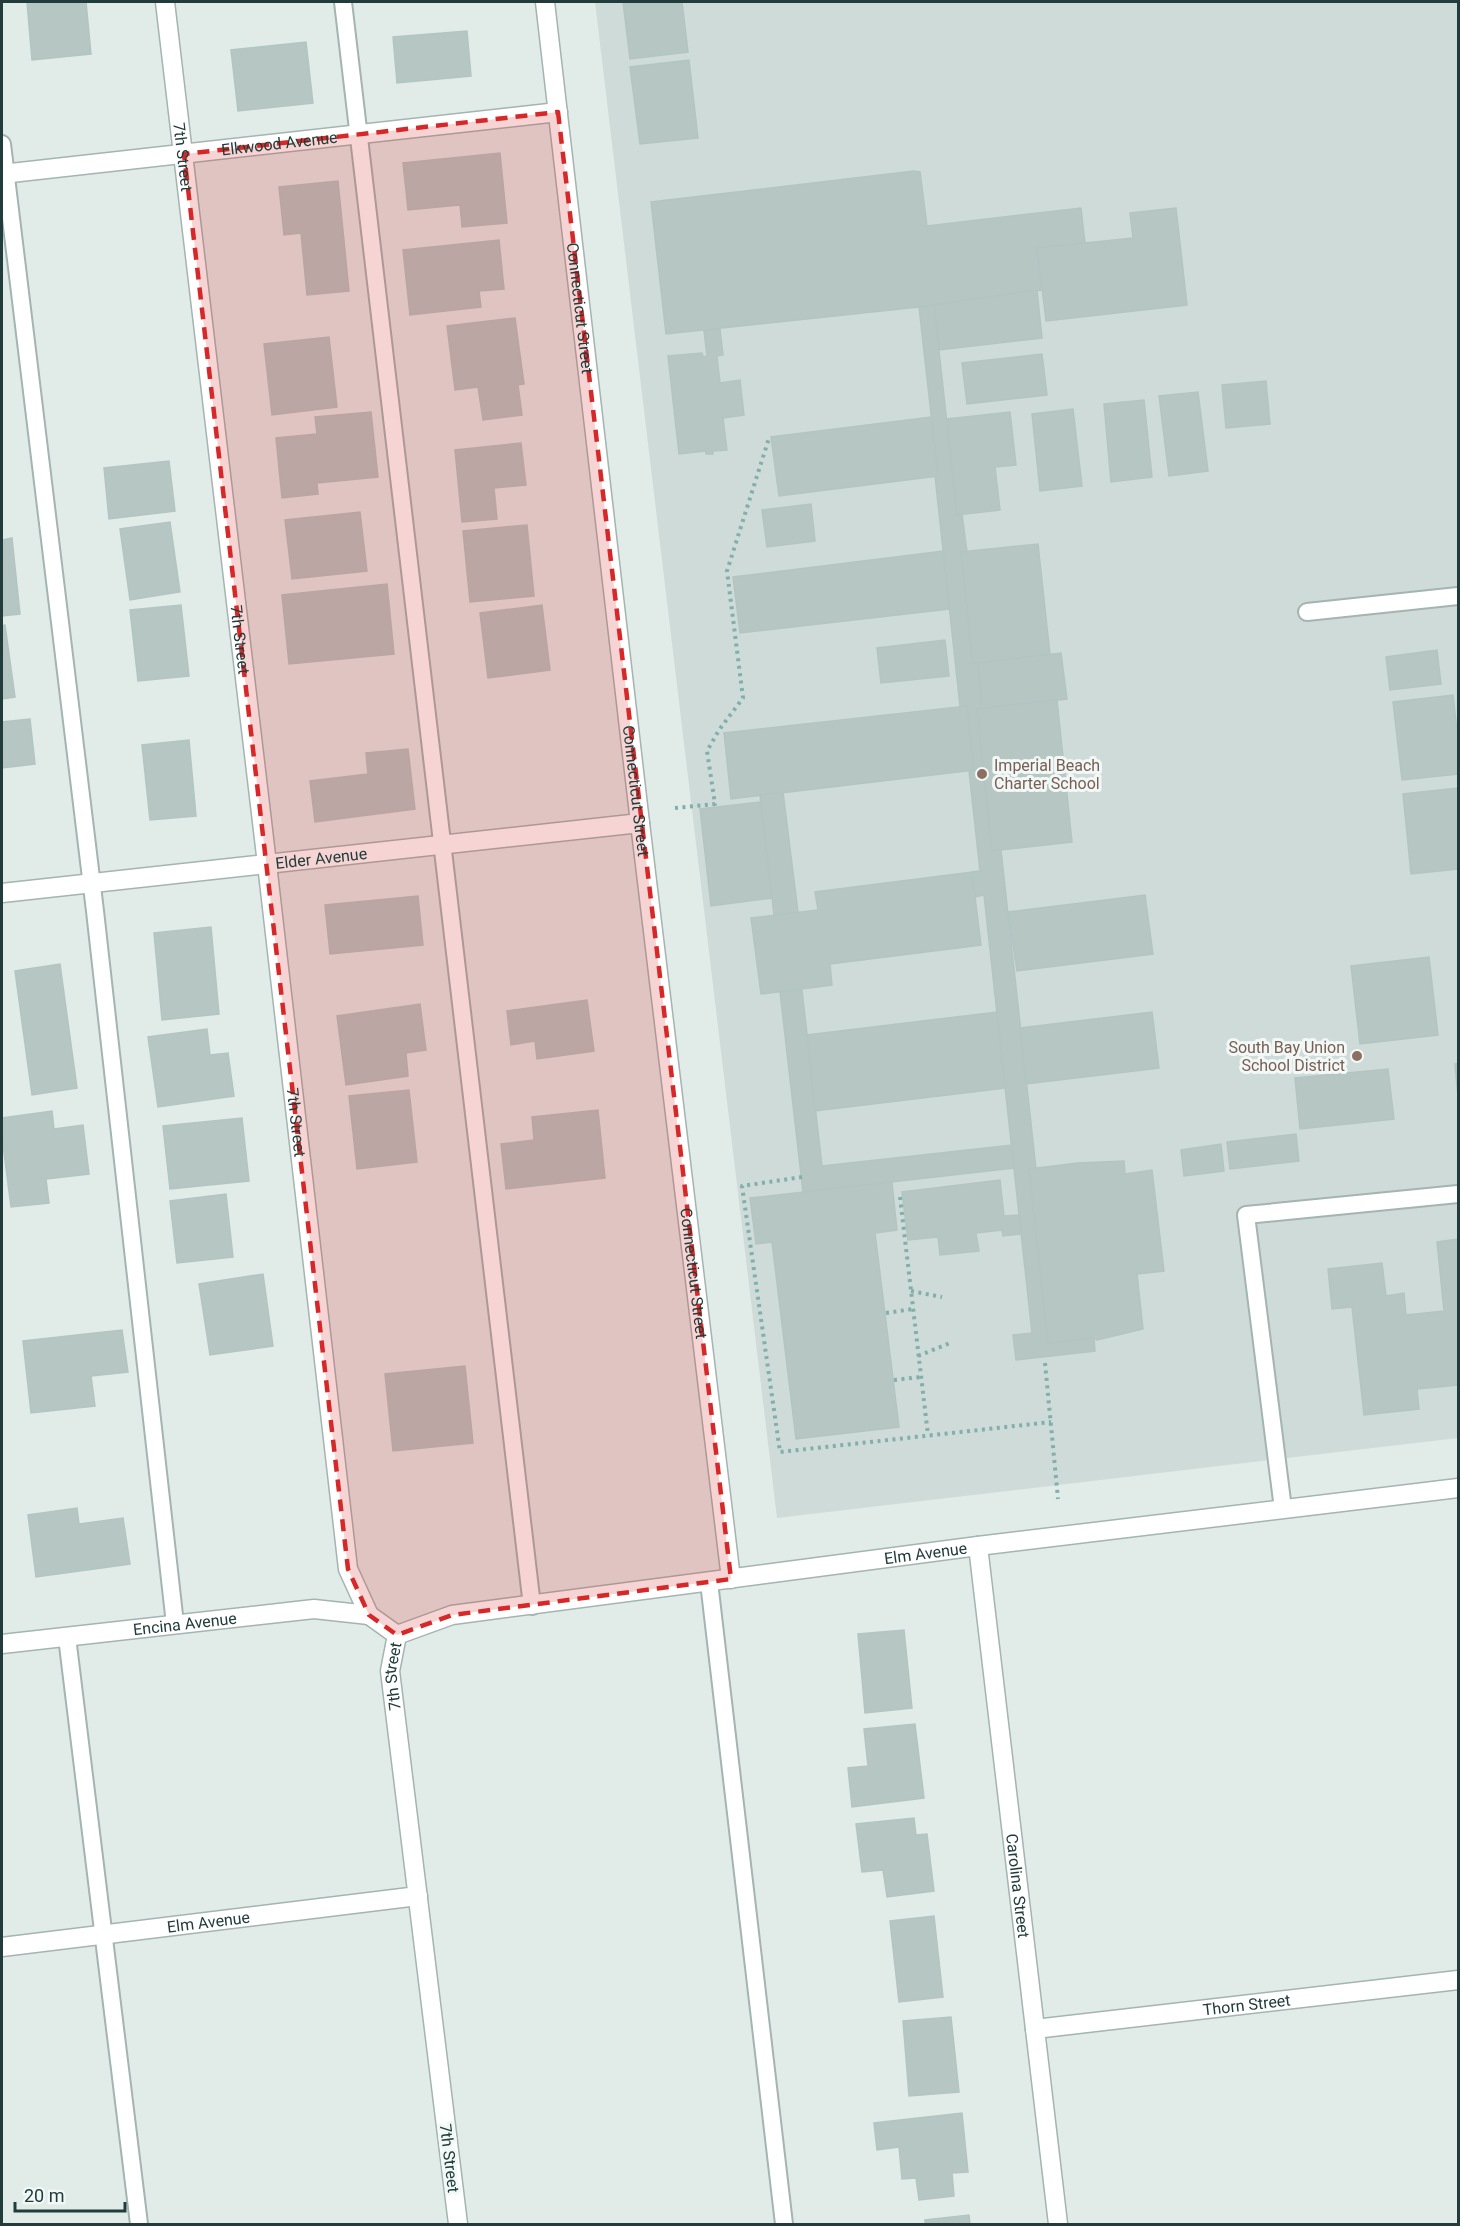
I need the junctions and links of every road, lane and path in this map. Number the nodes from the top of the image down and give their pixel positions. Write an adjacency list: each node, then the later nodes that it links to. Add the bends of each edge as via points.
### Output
1 (165, 2): 7 (street, 7th Street)
2 (343, 2): 5 (lane)
3 (545, 2): 4 (street, Connecticut Street)
4 (558, 112): 5 (street, Elkwood Avenue); 13 (street, Connecticut Street)
5 (359, 133): 7 (street, Elkwood Avenue); 14 (lane)
6 (2, 144): 8 (lane)
7 (184, 154): 8 (street, Elkwood Avenue); 15 (street, 7th Street)
8 (3, 174): 16 (lane)
9 (769, 438): 12 (path, via 728,571 743,698 707,751 715,804)
10 (1458, 596): 11 (lane)
11 (1307, 612)
12 (675, 808)
13 (640, 823): 14 (street, Elder Avenue); 36 (street, Connecticut Street)
14 (442, 845): 15 (street, Elder Avenue); 38 (lane)
15 (267, 864): 16 (street, Elder Avenue); 39 (street, 7th Street, via 348,1569)
16 (92, 884): 17 (street, Elder Avenue); 40 (lane)
17 (2, 893)
18 (802, 1177): 31 (path, via 742,1186 780,1452)
19 (1458, 1194): 34 (lane, via 1246,1215)
20 (900, 1197): 21 (path)
21 (911, 1291): 22 (path); 23 (path)
22 (942, 1296)
23 (913, 1309): 24 (path); 26 (path)
24 (886, 1313)
25 (950, 1343): 26 (path)
26 (918, 1356): 28 (path)
27 (1045, 1362): 30 (path)
28 (921, 1377): 29 (path); 31 (path)
29 (894, 1380)
30 (1051, 1422): 31 (path); 33 (path)
31 (928, 1435)
32 (1458, 1488): 34 (street, Elm Avenue)
33 (1058, 1499)
34 (1283, 1509): 35 (street, Elm Avenue)
35 (978, 1546): 36 (street, Elm Avenue); 48 (street, Carolina Street)
36 (731, 1579): 37 (street, Elm Avenue)
37 (709, 1582): 38 (street, Elm Avenue); 51 (lane)
38 (532, 1606): 41 (street, Elm Avenue, via 452,1615)
39 (369, 1615): 40 (street, Encina Avenue, via 314,1609); 41 (street, 7th Street)
40 (175, 1624): 42 (street, Encina Avenue)
41 (397, 1635): 44 (street, 7th Street, via 390,1671)
42 (67, 1637): 43 (street, Encina Avenue); 45 (lane)
43 (2, 1640)
44 (418, 1896): 45 (street, Elm Avenue); 50 (street, 7th Street)
45 (104, 1934): 46 (street, Elm Avenue); 49 (lane)
46 (2, 1947)
47 (1458, 1980): 48 (street, Thorn Street)
48 (1035, 2029): 52 (street, Carolina Street)
49 (139, 2224)
50 (458, 2224)
51 (784, 2224)
52 (1058, 2224)

